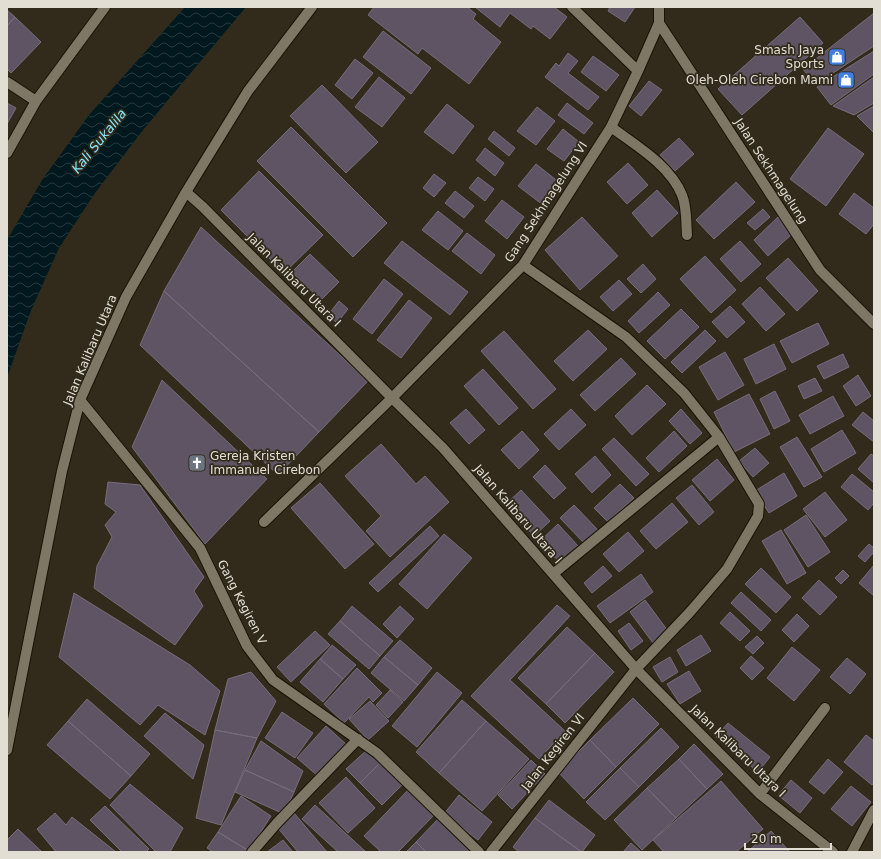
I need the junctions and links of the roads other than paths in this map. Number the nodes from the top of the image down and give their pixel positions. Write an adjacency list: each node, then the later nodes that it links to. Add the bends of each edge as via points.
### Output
1 (105, 7): 8 (street)
2 (312, 7): 11 (street, Jalan Kalibaru Utara, via 248,91)
3 (572, 7): 6 (street)
4 (659, 7): 5 (street, Gang Sekhmagelung VI)
5 (659, 23): 6 (street, Gang Sekhmagelung VI); 14 (street, Jalan Sekhmagelung, via 820,270)
6 (638, 71): 9 (street, Gang Sekhmagelung VI)
7 (7, 82): 8 (street)
8 (36, 101): 10 (street)
9 (611, 126): 12 (street, via 661,165 673,180 682,194); 13 (street, Gang Sekhmagelung VI)
10 (7, 153)
11 (186, 192): 15 (street, Jalan Kalibaru Utara I); 16 (street, Jalan Kalibaru Utara, via 126,297)
12 (687, 235)
13 (523, 265): 15 (street, Gang Sekhmagelung VI); 17 (street, Jalan Kegiren VI, via 626,337 684,393)
14 (874, 324)
15 (392, 398): 18 (street, Gang Sekhmagelung VI); 19 (street, Jalan Kalibaru Utara I, via 443,448)
16 (80, 400): 22 (street, Gang Kegiren V, via 200,548 247,646 273,680); 23 (street, Jalan Kalibaru Utara, via 62,471)
17 (719, 437): 19 (street); 20 (street, Jalan Kegiren VI, via 760,504 759,512 727,569)
18 (264, 522)
19 (553, 574): 20 (street, Jalan Kalibaru Utara I)
20 (636, 669): 24 (street, Jalan Kalibaru Utara I); 28 (street, Jalan Kegiren VI)
21 (824, 708): 24 (street)
22 (358, 739): 26 (street, via 276,823); 27 (street, Gang Kegiren V, via 377,753)
23 (7, 750)
24 (760, 794): 29 (street, Jalan Kalibaru Utara I)
25 (874, 810): 30 (street)
26 (252, 852)
27 (479, 852)
28 (492, 852)
29 (833, 852)
30 (852, 852)

